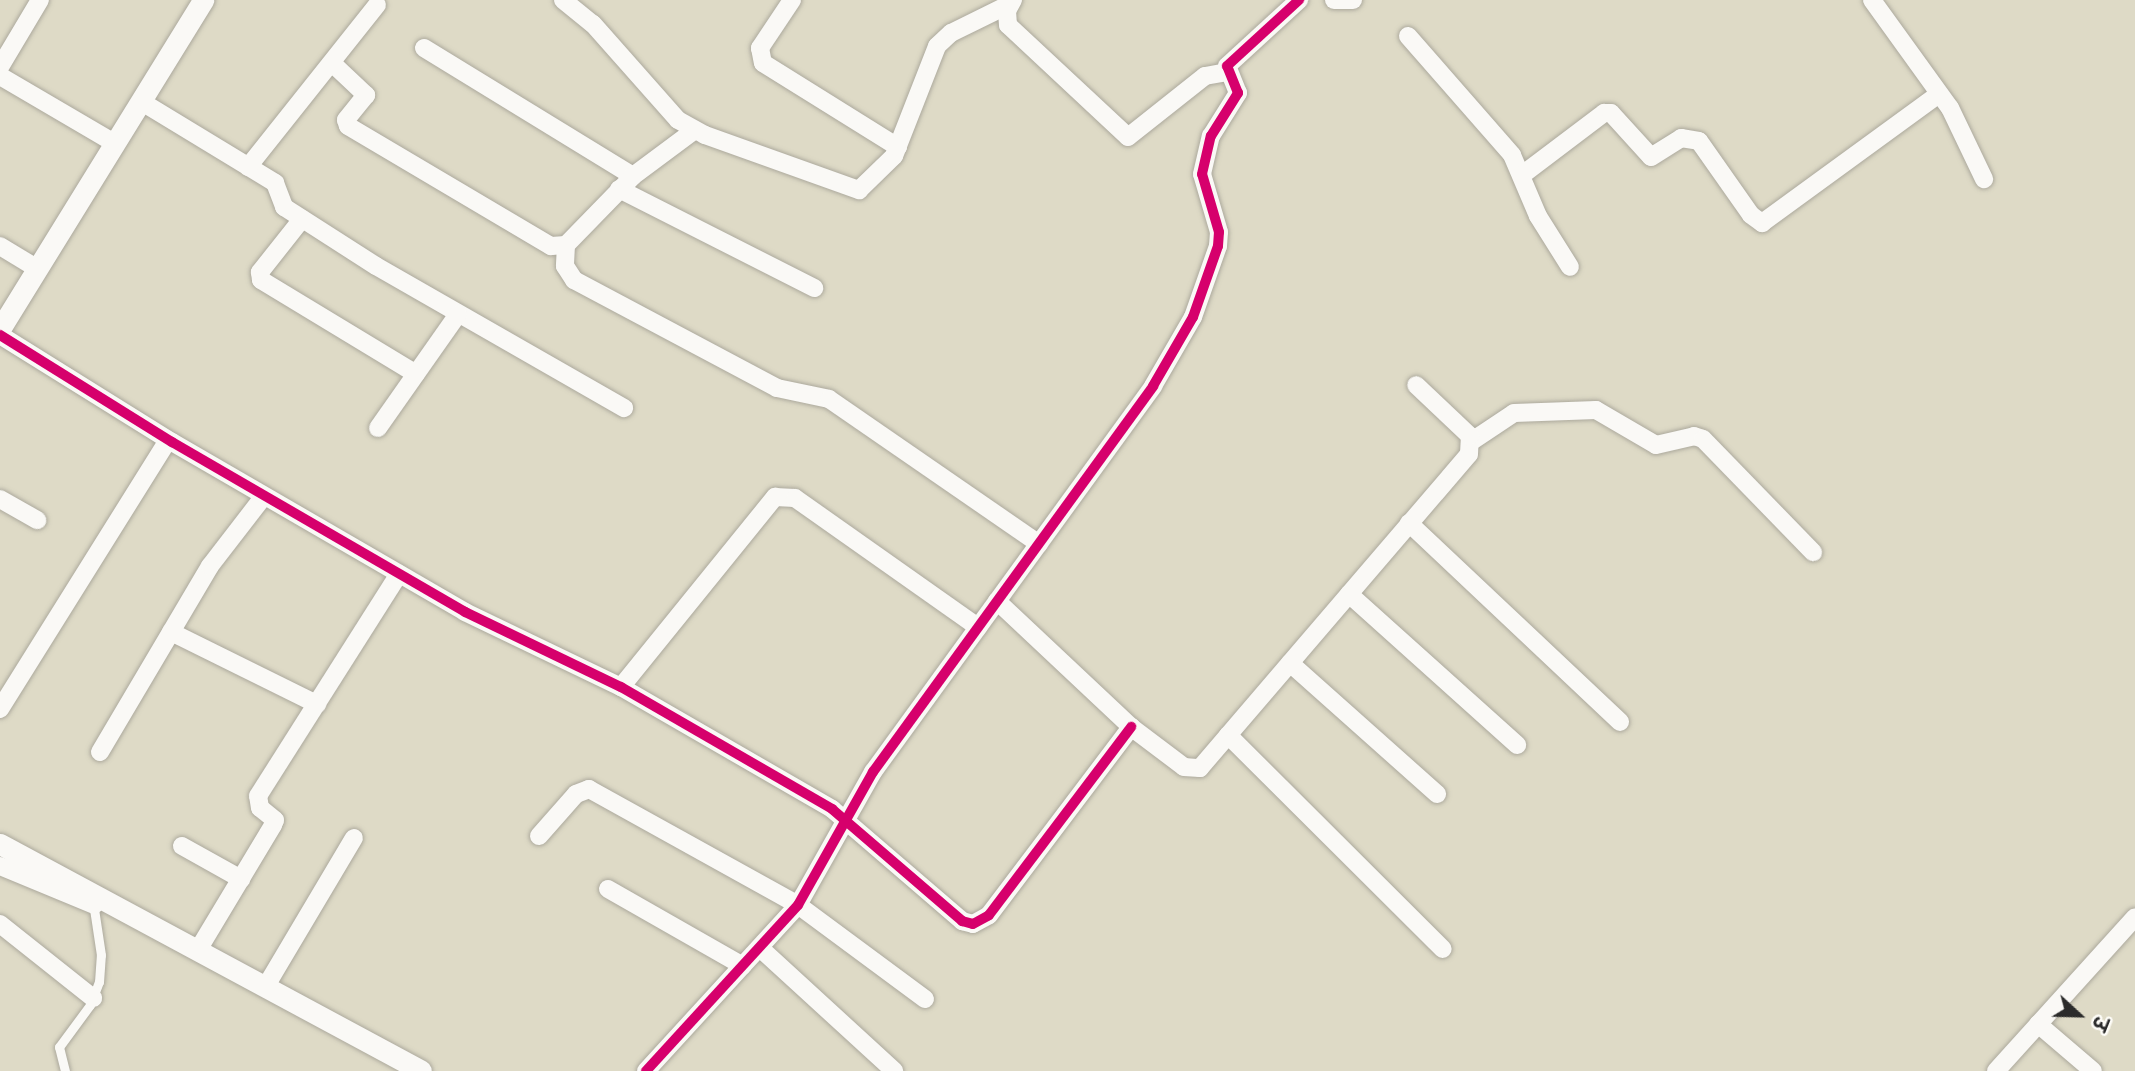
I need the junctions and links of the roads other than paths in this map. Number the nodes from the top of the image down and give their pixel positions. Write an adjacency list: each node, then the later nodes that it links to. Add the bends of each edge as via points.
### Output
1 (40, 0): 14 (street)
2 (203, 0): 18 (street)
3 (563, 0): 19 (street, via 593,24 659,102)
4 (792, 0): 21 (street, via 761,48 763,63)
5 (1299, 0): 15 (street, via 1230,63)
6 (1334, 0): 7 (street)
7 (1353, 0)
8 (1872, 0): 17 (street)
9 (1011, 2): 15 (street, via 1008,25 1128,137 1205,76); 21 (street, via 951,33 937,46)
10 (377, 5): 13 (street)
11 (1408, 36): 23 (street, via 1512,155)
12 (424, 48): 24 (street)
13 (331, 62): 22 (street); 28 (street, via 366,95 346,120 348,126 533,237 551,246)
14 (0, 67)
15 (1227, 72): 46 (street, via 1238,93 1211,136 1202,174 1219,232 1218,246 1193,317 1153,386)
16 (0, 76): 20 (street)
17 (1939, 94): 23 (street, via 1762,223 1751,215 1699,141 1681,138 1651,157 1611,113 1604,113); 25 (street)
18 (142, 102): 20 (street); 22 (street)
19 (695, 130): 21 (street, via 848,190 870,184); 24 (street)
20 (116, 144): 31 (street)
21 (898, 147)
22 (248, 167): 27 (street, via 275,183 285,207)
23 (1522, 174): 30 (street, via 1538,216)
24 (633, 176): 26 (street)
25 (1984, 179)
26 (619, 189): 28 (street); 32 (street)
27 (302, 219): 33 (street); 36 (street, via 260,272 261,280)
28 (566, 245): 46 (street, via 565,266 574,281 776,388 829,398)
29 (0, 246): 31 (street)
30 (1570, 267)
31 (38, 269): 34 (street)
32 (814, 288)
33 (458, 314): 36 (street); 38 (street)
34 (0, 330)
35 (0, 335): 40 (street)
36 (416, 374): 39 (street)
37 (1416, 385): 41 (street)
38 (624, 408)
39 (378, 428)
40 (168, 439): 42 (street); 56 (street)
41 (1472, 441): 45 (street, via 1468,454); 47 (street, via 1514,413 1596,410 1656,446 1694,436 1703,439)
42 (264, 496): 48 (street); 52 (street, via 210,566)
43 (0, 499): 44 (street)
44 (37, 520)
45 (1409, 523): 49 (street); 57 (street)
46 (1039, 544): 50 (street)
47 (1813, 552)
48 (399, 574): 54 (street, via 465,612); 55 (street)
49 (1349, 594): 53 (street); 60 (street)
50 (997, 601): 51 (street); 58 (street)
51 (978, 627): 54 (street, via 795,498 775,497); 63 (street)
52 (171, 632): 55 (street); 61 (street)
53 (1290, 663): 59 (street); 62 (street)
54 (621, 687): 63 (street, via 832,809)
55 (317, 704): 69 (street, via 258,796 260,808 275,820)
56 (0, 709)
57 (1620, 722)
58 (1132, 727): 59 (street, via 1190,770 1200,768); 63 (street, via 983,921 962,921)
59 (1228, 735): 76 (street)
60 (1517, 746)
61 (100, 752)
62 (1437, 794)
63 (842, 821): 72 (street, via 816,880)
64 (539, 836): 72 (street, via 576,794 589,789)
65 (354, 838): 79 (street)
66 (0, 844): 71 (street)
67 (182, 846): 69 (street)
68 (0, 866): 71 (street)
69 (241, 879): 77 (street)
70 (607, 890): 78 (street)
71 (93, 899): 77 (street); 80 (lane, via 101,955)
72 (798, 905): 75 (street); 81 (street)
73 (2135, 917): 82 (street)
74 (0, 923): 80 (street)
75 (760, 948): 78 (street); 86 (street)
76 (1443, 949)
77 (198, 950): 79 (street)
78 (743, 966): 85 (street)
79 (266, 986): 84 (street)
80 (93, 998): 83 (lane, via 59,1047)
81 (925, 999)
82 (2038, 1024): 87 (street); 88 (street)
83 (65, 1071)
84 (421, 1071)
85 (646, 1071)
86 (894, 1071)
87 (1996, 1071)
88 (2093, 1071)

